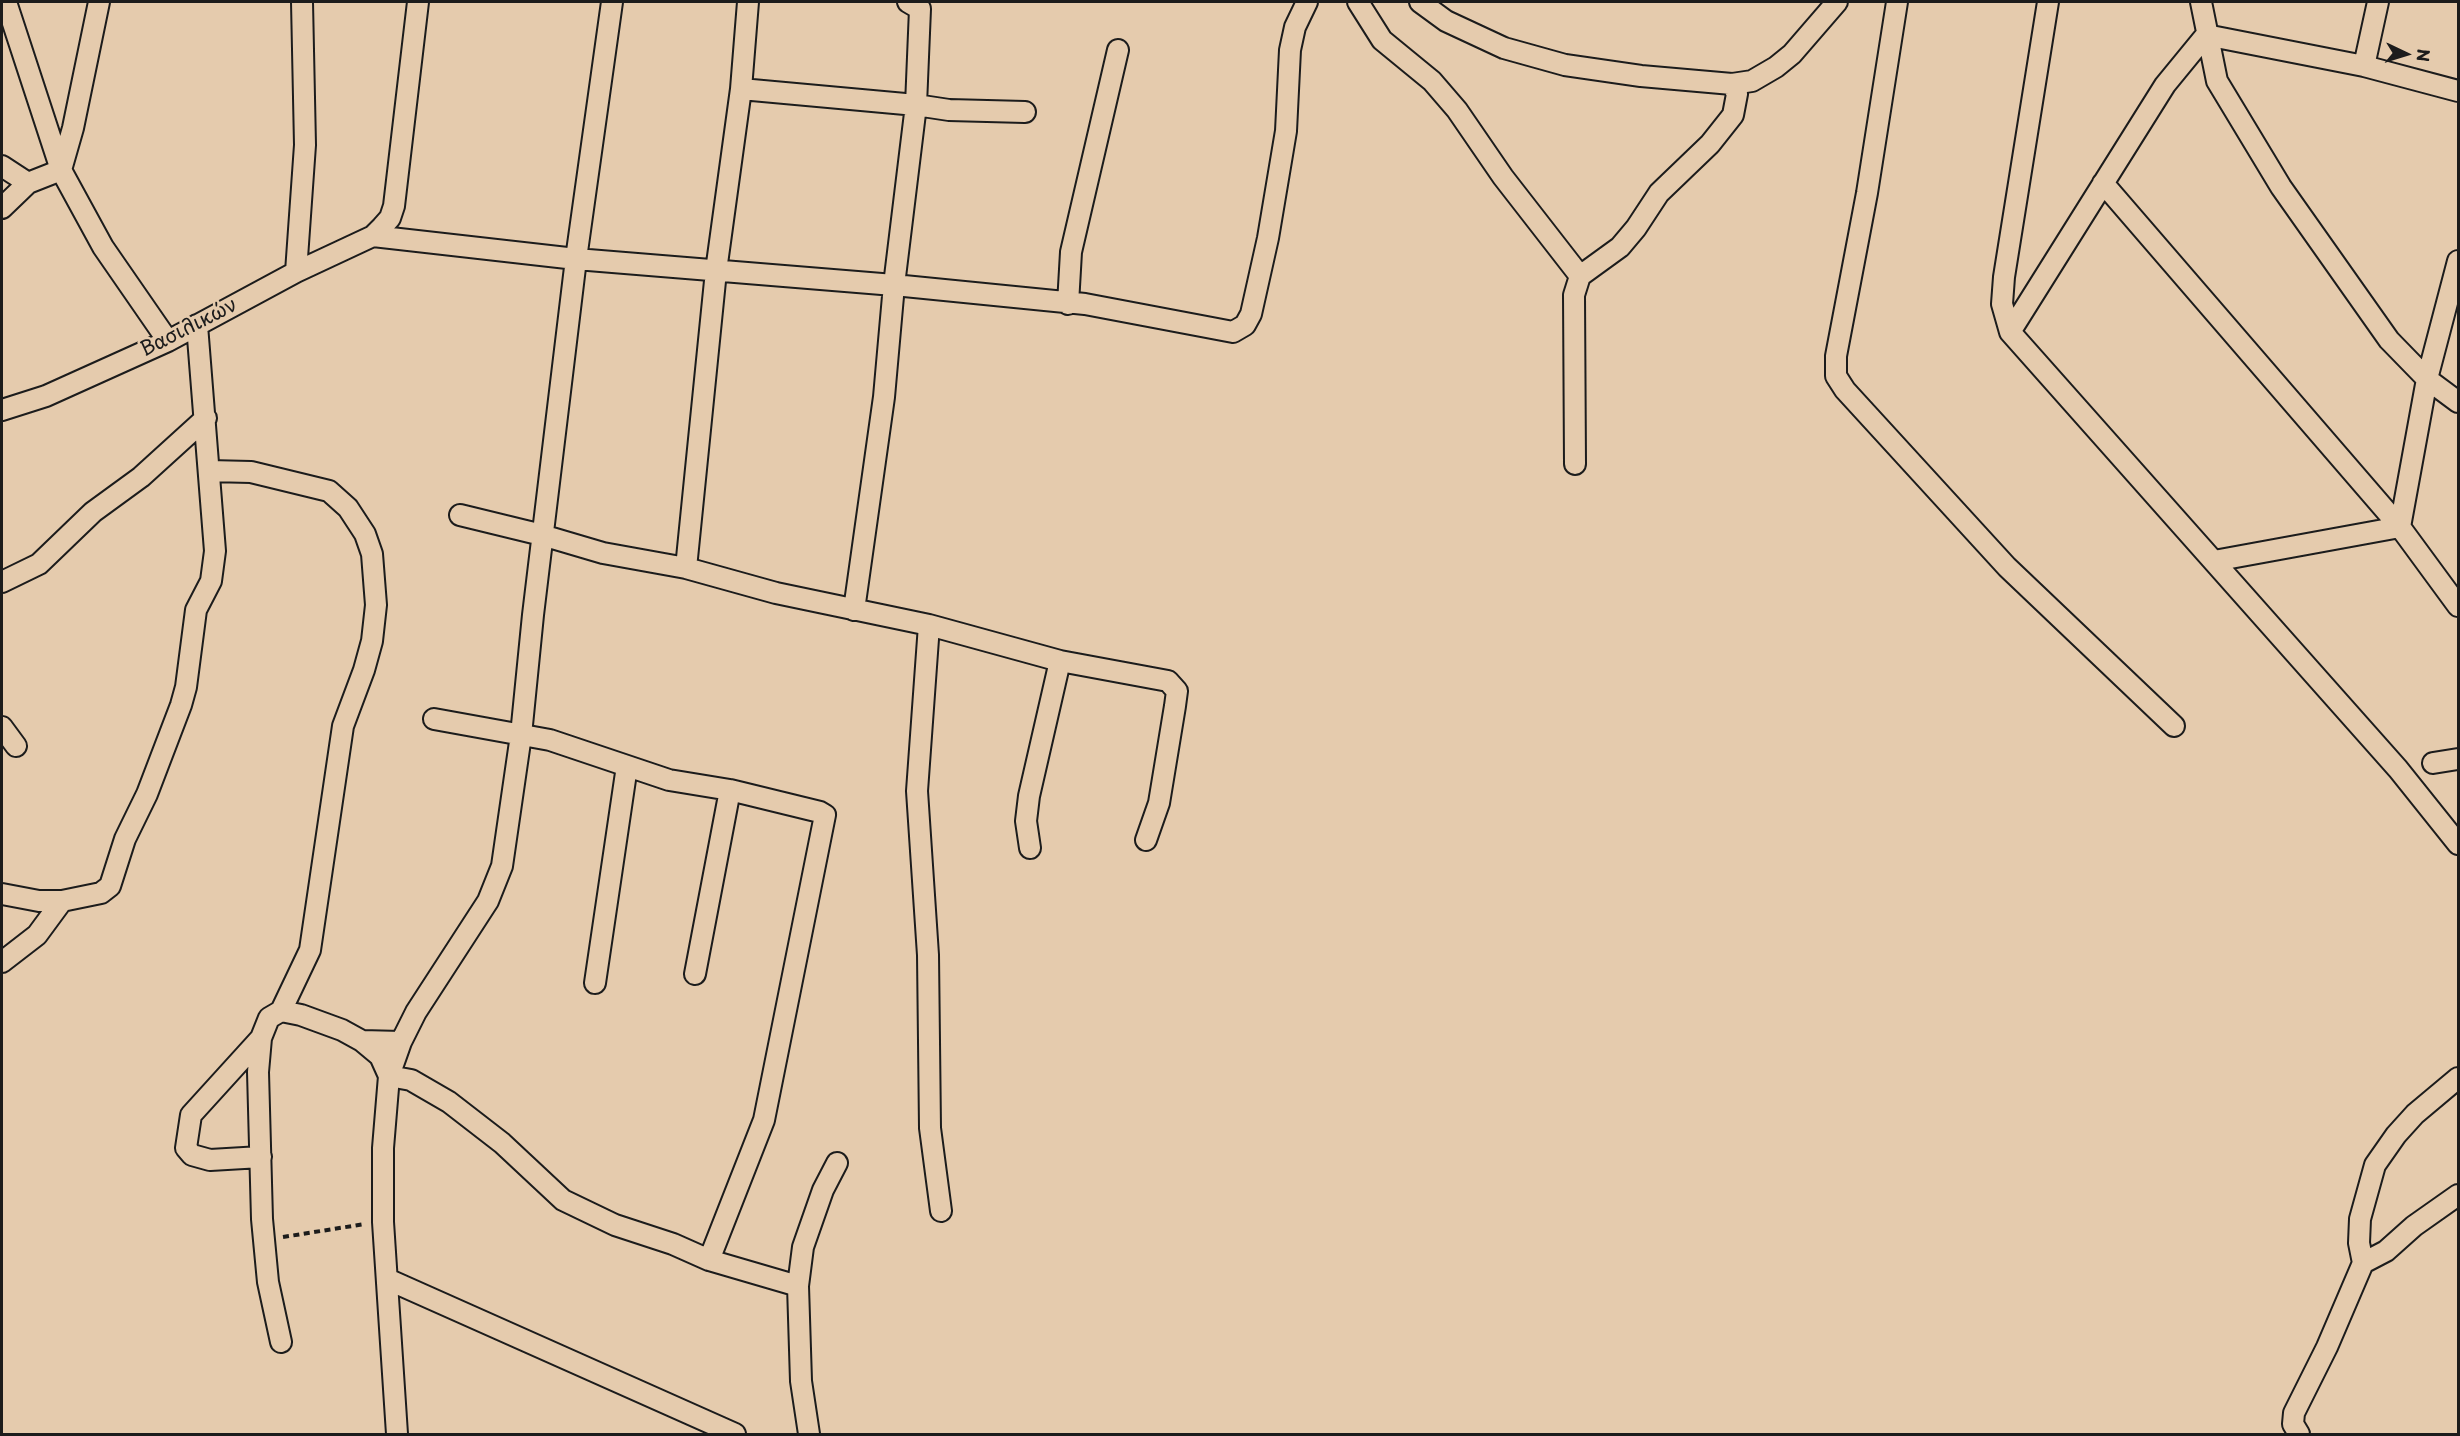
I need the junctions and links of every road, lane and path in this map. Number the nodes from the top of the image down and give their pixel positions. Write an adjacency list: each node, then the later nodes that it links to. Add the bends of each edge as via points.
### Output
1 (6, 2): 25 (street)
2 (99, 2): 25 (street)
3 (302, 2): 33 (street, via 305,146)
4 (418, 2): 29 (street, via 394,206 390,218)
5 (612, 2): 30 (street)
6 (748, 2): 20 (street)
7 (908, 2): 22 (street, via 920,9)
8 (1308, 2): 36 (street, via 1295,27 1290,50 1286,131 1269,238 1245,325 1233,332)
9 (1358, 2): 34 (street, via 1382,40 1432,81 1457,110)
10 (1420, 2): 19 (street, via 1446,21 1504,48 1564,64)
11 (1837, 2): 19 (street, via 1776,67 1752,81)
12 (1897, 2): 57 (street, via 1836,356 1836,376 2007,567)
13 (2048, 2): 38 (street, via 2004,277 2002,304)
14 (2201, 2): 16 (street)
15 (2378, 2): 18 (street)
16 (2206, 35): 18 (street); 27 (street, via 2165,86); 40 (street, via 2217,81 2281,187 2389,340)
17 (1118, 50): 36 (street, via 1071,252)
18 (2364, 66): 21 (street)
19 (1732, 84): 34 (street, via 1737,94 1733,115 1710,144 1659,193 1620,247)
20 (741, 89): 22 (street); 32 (street)
21 (2458, 91)
22 (916, 105): 23 (street); 35 (street)
23 (1025, 112)
24 (2, 166): 26 (street)
25 (61, 170): 26 (street); 39 (street, via 103,247)
26 (28, 183): 28 (street)
27 (2103, 183): 38 (street); 47 (street)
28 (2, 208)
29 (373, 236): 30 (street); 33 (street, Βασιλικών)
30 (576, 259): 32 (street); 48 (street)
31 (2458, 261): 40 (street)
32 (716, 271): 35 (street); 50 (street)
33 (296, 272): 37 (street, Βασιλικών)
34 (1580, 276): 44 (street, via 1574,295)
35 (894, 285): 36 (street); 53 (street, via 884,397)
36 (1068, 304)
37 (197, 325): 39 (street, Βασιλικών); 43 (street)
38 (2010, 332): 49 (street)
39 (168, 341): 42 (street, Βασιλικών, via 46,396)
40 (2427, 379): 41 (street); 47 (street)
41 (2458, 402)
42 (2, 410)
43 (206, 418): 45 (street); 51 (street, via 141,477 93,512 39,564)
44 (1575, 464)
45 (209, 471): 69 (street, via 213,572 196,610 181,705 125,839 110,886 101,893); 73 (street, via 251,472 329,491 348,508 372,554 376,605 372,641 343,726 310,950)
46 (460, 514): 48 (street)
47 (2400, 527): 49 (street); 52 (street)
48 (542, 535): 50 (street, via 650,564); 59 (street)
49 (2214, 561): 66 (street, via 2398,769)
50 (686, 568): 53 (street, via 776,594)
51 (2, 582)
52 (2458, 606)
53 (854, 610): 54 (street)
54 (929, 625): 55 (street); 82 (street, via 917,791 928,955 930,1128)
55 (1060, 661): 65 (street, via 1168,681 1177,691 1159,803); 67 (street, via 1029,796 1026,821)
56 (434, 719): 59 (street)
57 (2174, 726)
58 (2, 727): 60 (street)
59 (521, 735): 63 (street); 76 (street, via 510,824 496,886)
60 (16, 746)
61 (2458, 759): 62 (street)
62 (2433, 763)
63 (627, 766): 64 (street, via 669,780); 72 (street)
64 (730, 790): 71 (street); 85 (street, via 820,812 825,815 825,822 764,1120)
65 (1146, 840)
66 (2458, 844)
67 (1030, 848)
68 (2, 894): 69 (street)
69 (62, 901): 70 (street, via 37,935)
70 (2, 962)
71 (695, 974)
72 (595, 983)
73 (281, 1011): 74 (street, via 269,1018); 75 (street, via 342,1030)
74 (261, 1038): 79 (street); 79 (street, via 191,1115 186,1148 192,1155 210,1160)
75 (362, 1041): 76 (street); 77 (street, via 380,1056)
76 (401, 1042): 77 (street)
77 (389, 1076): 83 (street, via 383,1148); 85 (street, via 411,1080 449,1102 502,1143 562,1200 615,1225)
78 (2458, 1078): 86 (street, via 2415,1114 2375,1165 2360,1219)
79 (261, 1157): 89 (street, via 268,1282)
80 (837, 1163): 88 (street, via 803,1247)
81 (2458, 1196): 86 (street, via 2386,1251)
82 (941, 1211)
83 (383, 1222): 84 (path); 87 (street)
84 (280, 1237)
85 (709, 1260): 88 (street)
86 (2363, 1263): 93 (street, via 2294,1413 2293,1424)
87 (387, 1279): 90 (street); 91 (street)
88 (798, 1286): 92 (street, via 801,1381)
89 (281, 1342)
90 (397, 1434)
91 (735, 1434)
92 (809, 1434)
93 (2299, 1434)

